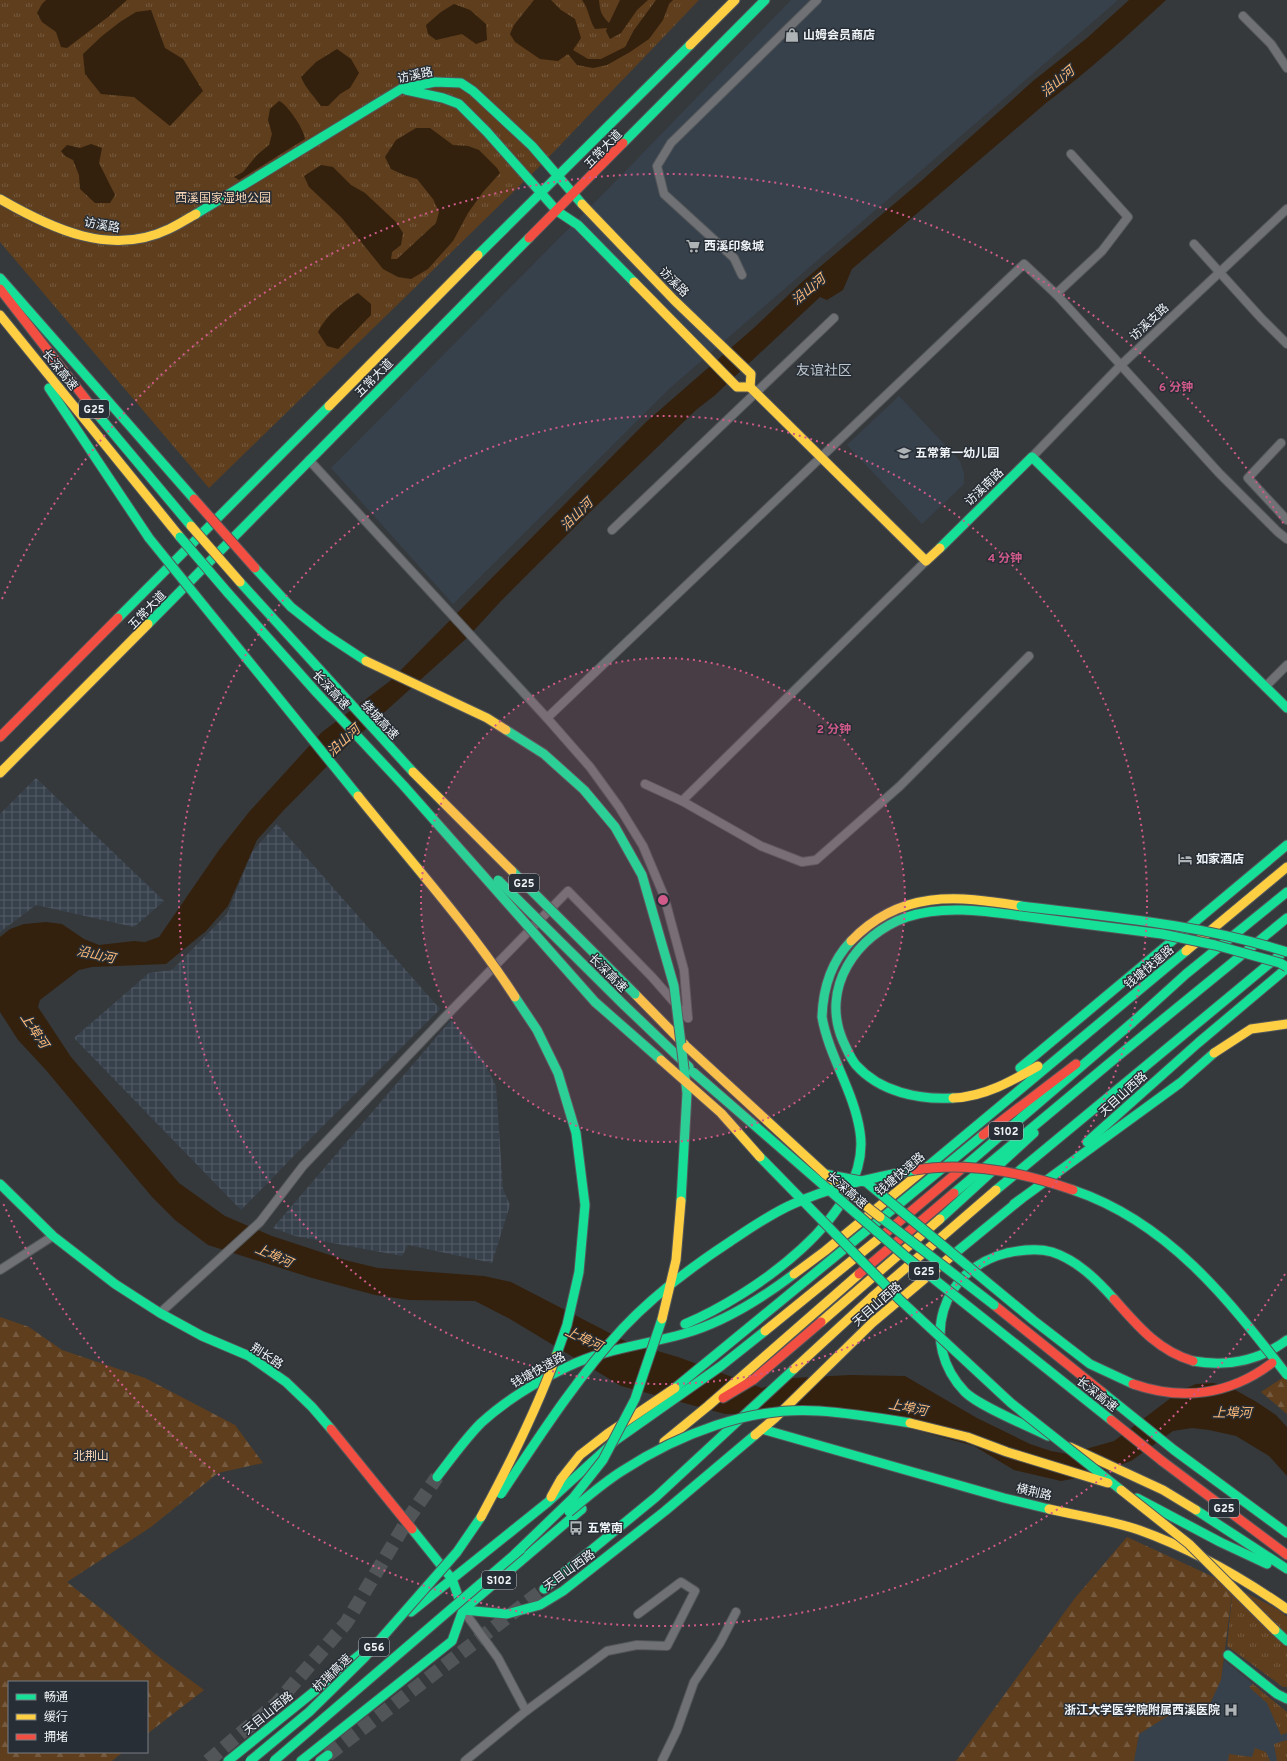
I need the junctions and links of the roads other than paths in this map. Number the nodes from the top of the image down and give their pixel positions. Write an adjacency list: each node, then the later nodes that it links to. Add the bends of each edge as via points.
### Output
1 (736, 0): 8 (main road, 五常大道)
2 (765, 0): 10 (main road, 五常大道)
3 (817, 0): 16 (street, via 671,143 657,166 664,194 734,258)
4 (1243, 16): 5 (street, via 1270,44)
5 (1287, 68)
6 (401, 89): 8 (main road, 访溪路, via 435,82 461,83 532,146); 9 (main road, via 459,104); 11 (main road, 访溪路, via 170,229 145,239 118,242 90,237 34,218)
7 (1071, 154): 19 (street, via 1128,217 1102,251)
8 (557, 177): 9 (main road, 五常大道); 10 (main road, 访溪路)
9 (541, 192): 13 (main road); 39 (main road, 五常大道)
10 (573, 196): 13 (main road, 五常大道); 24 (main road, 访溪路, via 674,300 751,374)
11 (0, 199)
12 (1287, 209): 15 (street, 访溪支路)
13 (557, 211): 24 (main road, via 578,225 737,387); 28 (main road, 五常大道)
14 (1194, 244): 15 (street)
15 (1220, 272): 22 (street); 23 (street, 访溪支路)
16 (742, 275)
17 (0, 278): 73 (main road, bridge, via 291,607 366,662 487,718 544,754 584,790 615,827 642,875 674,986 687,1093 676,1260 663,1315 636,1399 603,1460 573,1498)
18 (0, 289): 35 (main road, 长深高速 / G25, bridge, via 110,430)
19 (1056, 294): 23 (street); 27 (street, via 1024,264)
20 (2, 318): 43 (main road, 长深高速 / G25, bridge, via 228,593 317,694); 71 (main road, bridge, via 149,538 503,978 537,1030 558,1073 576,1132 585,1205 579,1272 567,1325 547,1382 520,1442)
21 (834, 318): 24 (street)
22 (1287, 344)
23 (1121, 365): 26 (street, 访溪支路); 31 (street, via 1219,472)
24 (753, 390): 27 (main road); 30 (street)
25 (1281, 443): 29 (street, via 1248,478)
26 (1032, 457): 32 (main road, 访溪南路); 36 (main road)
27 (822, 458): 32 (main road); 38 (street)
28 (309, 460): 38 (street); 41 (main road, 五常大道, via 102,673)
29 (1287, 520)
30 (612, 530)
31 (1287, 539)
32 (926, 561): 44 (street)
33 (1029, 656): 44 (street, via 900,786 816,860 802,862 762,846)
34 (1287, 665): 36 (street)
35 (330, 683): 40 (main road, 绕城高速 / G25)
36 (1266, 687): 37 (main road)
37 (1287, 708)
38 (547, 718): 62 (street, via 590,767 643,846 664,896 684,970 688,1018 568,891 303,1166 260,1222)
39 (0, 737)
40 (412, 772): 57 (main road, 长深高速 / G25, bridge, via 687,1047)
41 (0, 773)
42 (645, 784): 44 (street)
43 (404, 786): 74 (main road, 长深高速 / G25, bridge, via 694,1072 905,1256 1162,1461); 83 (main road, bridge, via 595,1002 721,1113 766,1163 899,1299 1011,1403 1190,1544)
44 (682, 801)
45 (1287, 845): 55 (main road, via 1016,1072)
46 (1287, 867): 54 (main road, 钱塘快速路)
47 (1287, 892): 52 (main road, 天目山西路 / S102, via 1186,974)
48 (1287, 918): 56 (main road, 天目山西路 / S102)
49 (1287, 949): 78 (main road, via 959,1220 656,1497)
50 (1287, 952): 64 (main road, bridge, via 1252,941 1172,924 989,900 932,900 888,912 865,927 843,949 830,972 824,995 822,1018 852,1096 861,1136 859,1168 847,1194 803,1249 720,1308)
51 (1287, 968): 55 (main road, bridge, via 1280,963 1215,945 1162,934 974,910 948,910 906,917 877,930 861,944 849,960 838,984 835,1009 839,1036 856,1065 878,1084 908,1095 939,1099); 59 (main road, 天目山西路)
52 (1133, 1022): 70 (main road, 天目山西路 / S102, via 929,1197 722,1366 616,1440); 70 (main road, 天目山西路, via 978,1138 667,1395 580,1455 561,1479)
53 (1287, 1024): 59 (main road, via 1251,1030 1220,1048 1180,1083)
54 (1097, 1025): 55 (main road, via 1032,1069 1009,1082); 64 (main road, 钱塘快速路, via 894,1195 767,1294 720,1320 684,1334)
55 (972, 1096)
56 (1062, 1104): 67 (main road, 天目山西路 / S102, via 875,1260); 67 (main road, 天目山西路, via 1017,1150 951,1210 753,1380)
57 (825, 1174): 65 (main road, bridge, via 866,1182 1090,1364 1127,1382 1150,1390 1189,1395 1234,1385 1255,1376); 72 (main road, 长深高速 / G25, bridge, via 1174,1450)
58 (0, 1184): 60 (main road, 荆长路)
59 (1014, 1204): 68 (main road, 天目山西路, via 872,1323)
60 (53, 1236): 61 (street); 62 (main road, 荆长路, via 115,1284)
61 (0, 1270)
62 (160, 1313): 77 (main road, 荆长路, via 202,1336 249,1356 286,1382 312,1407 351,1453)
63 (1287, 1340): 75 (main road, bridge, via 1270,1353 1241,1362 1216,1365 1176,1355 1159,1345 1092,1277 1066,1258 1047,1251 1022,1250 996,1255 978,1265 962,1279 948,1296 941,1320 940,1339 949,1369 960,1389 971,1398 1163,1490 1233,1532)
64 (648, 1342): 69 (main road, 钱塘快速路, bridge, via 624,1347 568,1366 533,1385 480,1424)
65 (1282, 1356)
66 (1287, 1375): 71 (main road, bridge, via 1233,1305 1167,1241 1133,1218 1099,1200 1053,1181 1006,1171 950,1166 916,1170 837,1188 797,1202 756,1224 677,1279 624,1327 599,1355 564,1401 501,1495)
67 (708, 1406): 79 (main road, 天目山西路 / S102)
68 (762, 1429): 79 (main road, 天目山西路, via 665,1511 563,1591 540,1605 507,1614); 80 (main road, 横荆路, via 1004,1498 1138,1530 1196,1554 1246,1581)
69 (437, 1477)
70 (548, 1502): 77 (main road, 天目山西路 / S102)
71 (481, 1517): 88 (main road, 杭瑞高速 / G56, bridge, via 457,1552 420,1597 364,1658 309,1712)
72 (1287, 1533)
73 (515, 1554): 76 (main road, bridge, via 621,1471 678,1439 723,1423 767,1413 818,1411 922,1425 1108,1483 1220,1542); 89 (main road, G56, bridge)
74 (1287, 1556)
75 (1287, 1569)
76 (1287, 1573)
77 (452, 1579): 79 (main road, 荆长路); 87 (main road, 天目山西路 / S102)
78 (544, 1589)
79 (463, 1610): 86 (street, via 498,1658); 90 (main road, 天目山西路 / S102, via 452,1641)
80 (1287, 1610)
81 (736, 1612): 92 (street, via 720,1643 694,1682 677,1730)
82 (638, 1614): 86 (street, via 681,1582 695,1591 667,1646 637,1645 607,1652)
83 (1287, 1641)
84 (1228, 1655): 85 (main road)
85 (1287, 1700)
86 (526, 1711): 91 (street)
87 (228, 1761)
88 (250, 1761)
89 (274, 1761)
90 (301, 1761)
91 (465, 1761)
92 (662, 1761)

